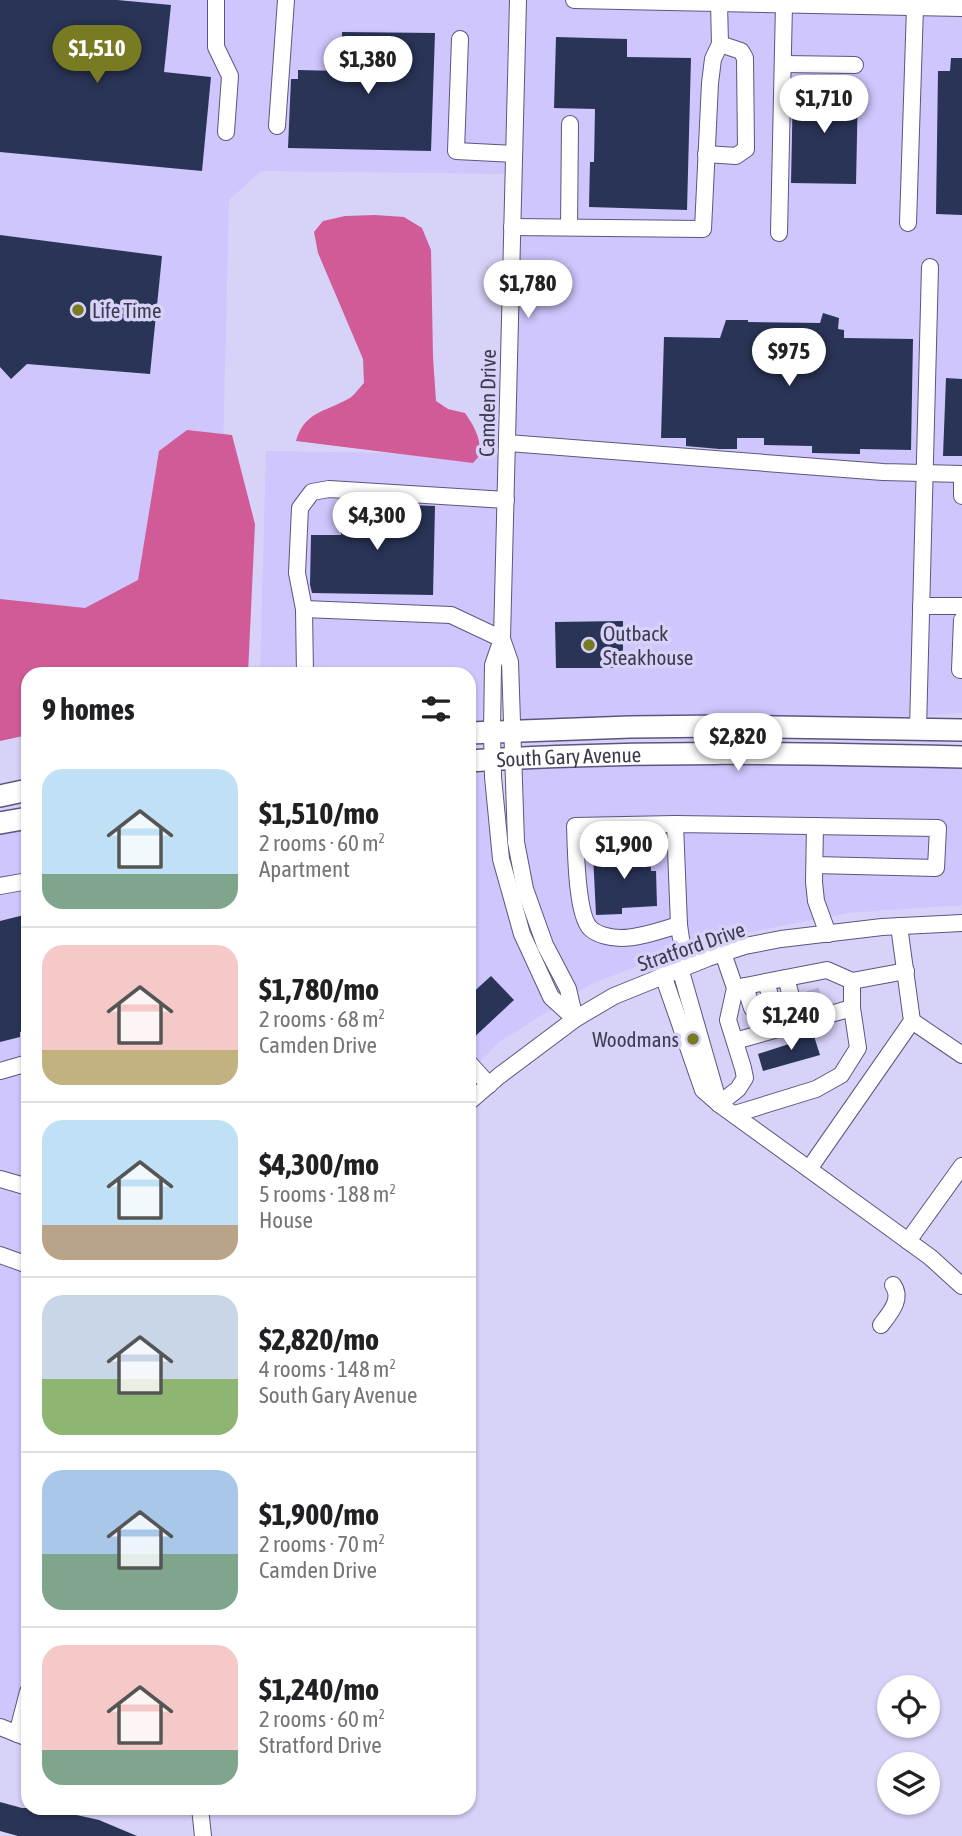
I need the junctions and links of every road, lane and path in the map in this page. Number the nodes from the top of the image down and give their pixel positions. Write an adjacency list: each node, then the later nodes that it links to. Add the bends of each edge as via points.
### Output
1 (216, 0): 17 (street, via 216,47 230,75)
2 (286, 0): 16 (street)
3 (518, 0): 18 (street, Camden Drive)
4 (574, 0): 5 (street)
5 (616, 0): 6 (street)
6 (719, 3): 8 (street); 12 (street)
7 (832, 3): 8 (street); 10 (street)
8 (784, 4): 13 (street)
9 (957, 5): 10 (street)
10 (915, 7): 20 (street)
11 (460, 39): 18 (street, via 456,151)
12 (720, 44): 19 (street, via 711,71); 19 (street, via 741,51 745,58 746,149 736,156)
13 (783, 64): 14 (street); 23 (street)
14 (855, 65)
15 (570, 124): 22 (street)
16 (277, 126)
17 (226, 132)
18 (514, 154): 21 (street, Camden Drive)
19 (706, 154): 22 (street, via 703,229)
20 (908, 223)
21 (512, 227): 22 (street); 25 (street, Camden Drive)
22 (569, 227)
23 (779, 233)
24 (930, 267): 26 (street)
25 (507, 443): 26 (street); 29 (street, Camden Drive)
26 (924, 474): 27 (street); 30 (street)
27 (962, 474): 28 (street)
28 (962, 496)
29 (506, 500): 32 (street, via 329,489 312,492 300,508 297,573); 34 (street, Camden Drive)
30 (921, 606): 31 (street); 37 (street)
31 (962, 606)
32 (303, 609): 34 (street, via 451,615); 35 (street)
33 (962, 620): 36 (street)
34 (502, 639): 39 (street, Camden Drive, via 493,664)
35 (305, 667)
36 (962, 670)
37 (918, 729): 38 (main road, South Gary Avenue); 39 (main road, South Gary Avenue, via 723,726)
38 (962, 730)
39 (502, 731): 40 (main road, South Gary Avenue); 42 (street, Camden Drive)
40 (476, 733)
41 (962, 757): 42 (main road, South Gary Avenue, via 724,752)
42 (503, 758): 43 (main road, South Gary Avenue); 69 (street, Camden Drive, via 525,889 545,945 568,989)
43 (476, 760)
44 (21, 792): 45 (main road)
45 (0, 796)
46 (21, 819): 47 (main road)
47 (0, 823)
48 (675, 824): 49 (street); 54 (street); 54 (street, via 575,826 578,887 590,928 618,938)
49 (816, 826): 50 (street); 50 (street, via 938,828 936,867)
50 (815, 865): 56 (street, via 816,901)
51 (21, 882): 52 (street)
52 (0, 886)
53 (962, 923): 55 (street, Stratford Drive)
54 (679, 925): 58 (street)
55 (900, 926): 56 (street, Stratford Drive); 59 (street)
56 (828, 934): 57 (street, Stratford Drive)
57 (723, 953): 58 (street, Stratford Drive); 64 (street)
58 (684, 967): 60 (street, Stratford Drive); 78 (street)
59 (905, 971): 62 (street); 70 (street)
60 (663, 975): 69 (street, Stratford Drive); 78 (street, via 703,1090)
61 (786, 978): 62 (street, via 808,982 827,970); 63 (street); 65 (street)
62 (852, 981): 68 (street)
63 (766, 982): 64 (street); 66 (street)
64 (740, 987): 67 (street); 71 (street, via 728,1020)
65 (791, 996)
66 (772, 1002)
67 (752, 1008)
68 (852, 1008): 71 (street, via 818,1012); 79 (street, via 858,1048 841,1075 816,1089)
69 (575, 1019): 76 (street, Stratford Drive)
70 (912, 1021): 72 (street); 81 (street)
71 (735, 1041): 78 (street, via 745,1078)
72 (962, 1055)
73 (21, 1065): 74 (street)
74 (0, 1071)
75 (476, 1071): 76 (street)
76 (489, 1085): 77 (street, Stratford Drive)
77 (476, 1096)
78 (719, 1104): 79 (street)
79 (735, 1114): 81 (street)
80 (962, 1166): 84 (street)
81 (808, 1169): 84 (street)
82 (0, 1179): 83 (street)
83 (21, 1184)
84 (908, 1241): 88 (street)
85 (0, 1255): 86 (street)
86 (21, 1262)
87 (893, 1285): 89 (street, via 896,1299)
88 (962, 1286)
89 (881, 1325)
90 (0, 1727): 91 (street)
91 (21, 1735)
92 (201, 1815): 93 (street)
93 (204, 1836)

